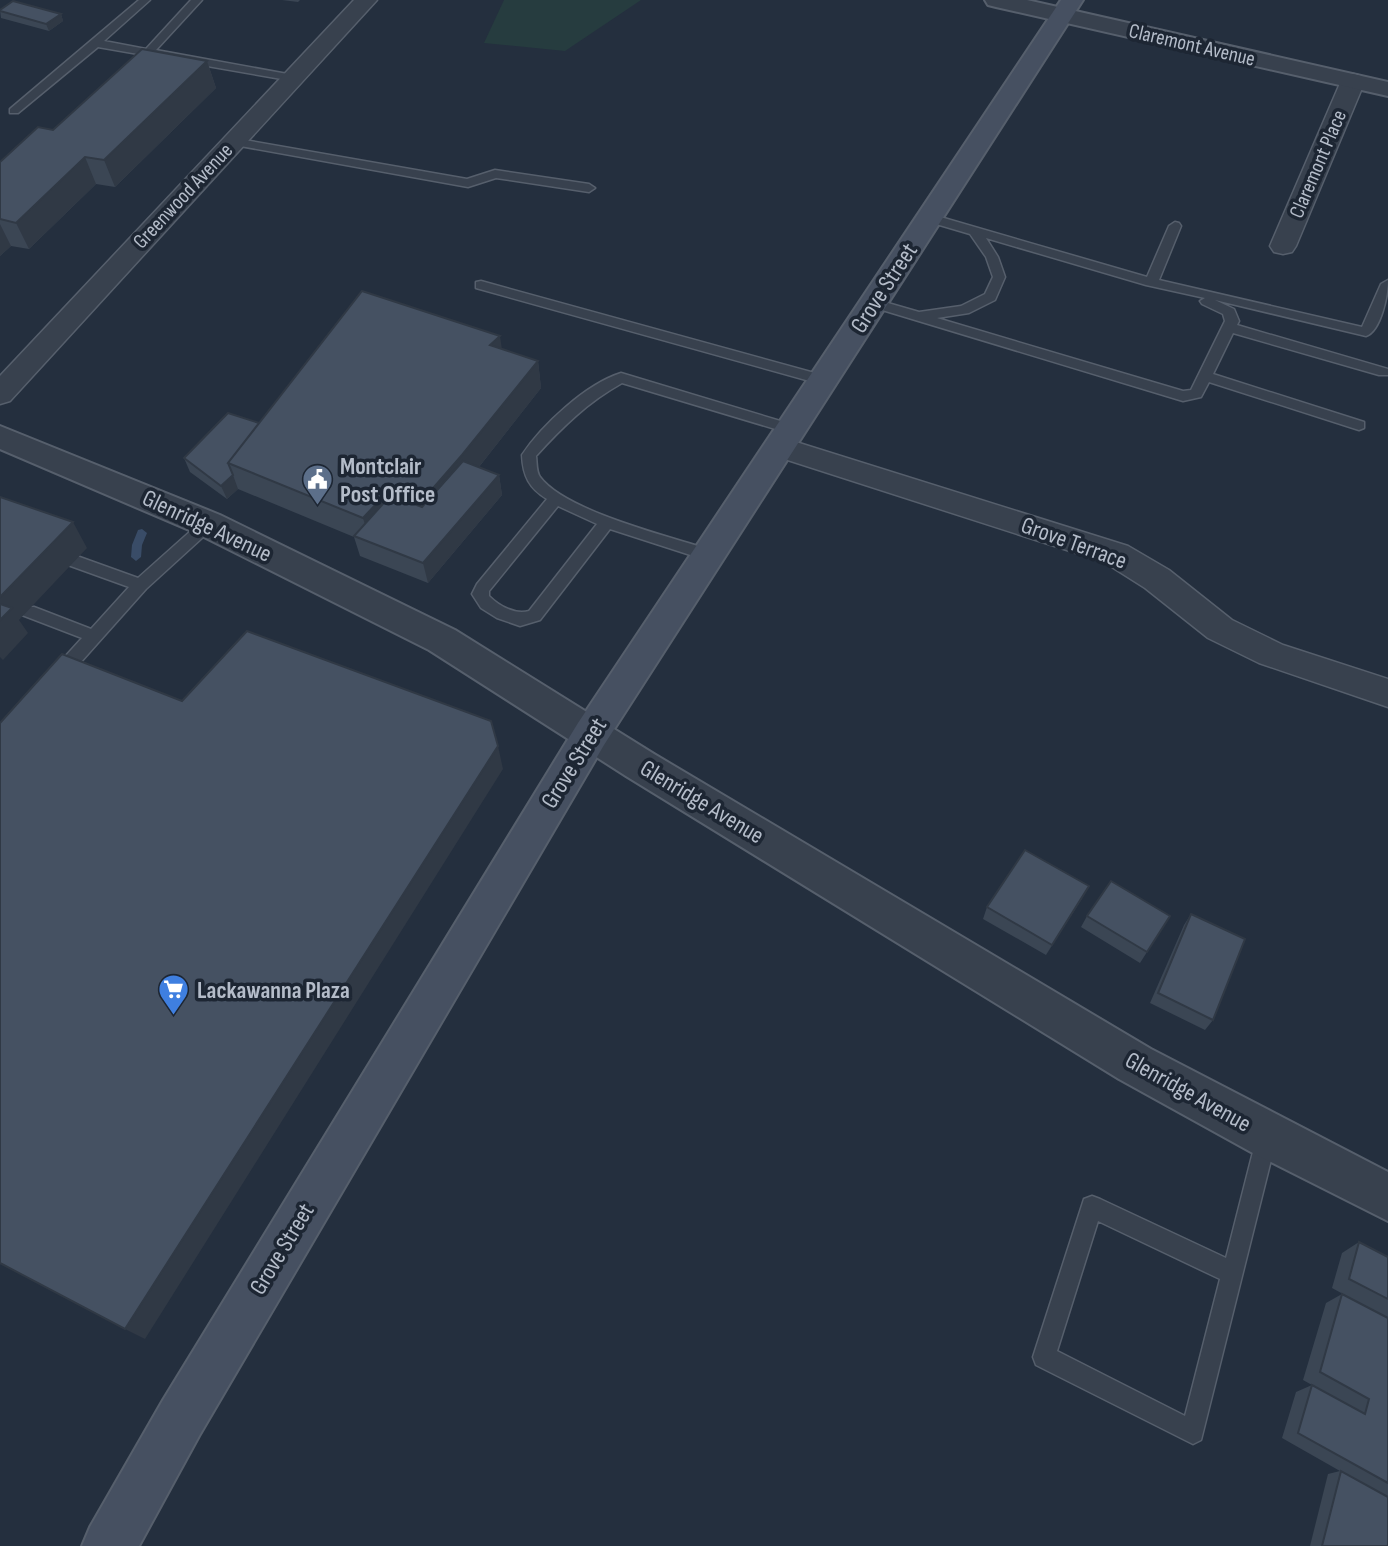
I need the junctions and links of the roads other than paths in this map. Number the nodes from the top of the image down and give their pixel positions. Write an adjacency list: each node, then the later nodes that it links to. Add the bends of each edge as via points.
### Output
1 (145, 0): 6 (lane)
2 (197, 0): 7 (lane)
3 (366, 0): 8 (street, Greenwood Avenue)
4 (996, 0): 5 (street, Claremont Avenue)
5 (1067, 8): 9 (street, Claremont Avenue); 14 (main road, Grove Street)
6 (96, 43): 7 (lane); 11 (lane)
7 (148, 52): 8 (lane)
8 (293, 78): 12 (street, Greenwood Avenue)
9 (1353, 81): 10 (street, Claremont Avenue); 17 (street, Claremont Place)
10 (1388, 89)
11 (14, 111)
12 (233, 142): 13 (lane, via 468,183 495,174); 28 (street, Greenwood Avenue)
13 (589, 188)
14 (930, 218): 16 (lane); 22 (main road, Grove Street)
15 (1175, 226): 18 (lane)
16 (976, 233): 18 (lane); 23 (lane, via 999,277 990,297 964,310)
17 (1283, 246)
18 (1150, 282): 21 (lane)
19 (1388, 284): 21 (lane, via 1366,332)
20 (481, 285): 27 (lane)
21 (1190, 292): 24 (lane, via 1228,312)
22 (874, 303): 23 (lane); 27 (main road, Grove Street)
23 (917, 316): 26 (lane, via 1183,396 1196,394)
24 (1229, 327): 25 (lane); 26 (lane)
25 (1384, 372)
26 (1205, 376): 29 (lane)
27 (824, 380): 31 (main road, Grove Street)
28 (0, 394)
29 (1359, 425)
30 (0, 437): 34 (street, Glenridge Avenue)
31 (786, 438): 32 (lane, via 621,378 589,395 558,420 529,455 532,477); 35 (main road, Grove Street); 41 (street, Grove Terrace, via 1116,554 1231,634 1271,654)
32 (555, 500): 33 (lane); 33 (lane, via 483,588 480,594 489,607 520,620 534,616)
33 (608, 522): 35 (lane)
34 (208, 524): 37 (lane); 42 (street, Glenridge Avenue, via 442,640)
35 (709, 555): 42 (main road, Grove Street)
36 (74, 562): 37 (lane)
37 (140, 585): 39 (lane)
38 (28, 611): 39 (lane)
39 (93, 636): 40 (lane)
40 (51, 684)
41 (1388, 693)
42 (591, 734): 43 (street, Glenridge Avenue, via 1135,1064); 46 (main road, Grove Street)
43 (1267, 1136): 44 (street, Glenridge Avenue); 45 (lane)
44 (1388, 1197)
45 (1233, 1273): 45 (lane, via 1193,1432 1044,1357 1092,1207)
46 (109, 1546)

